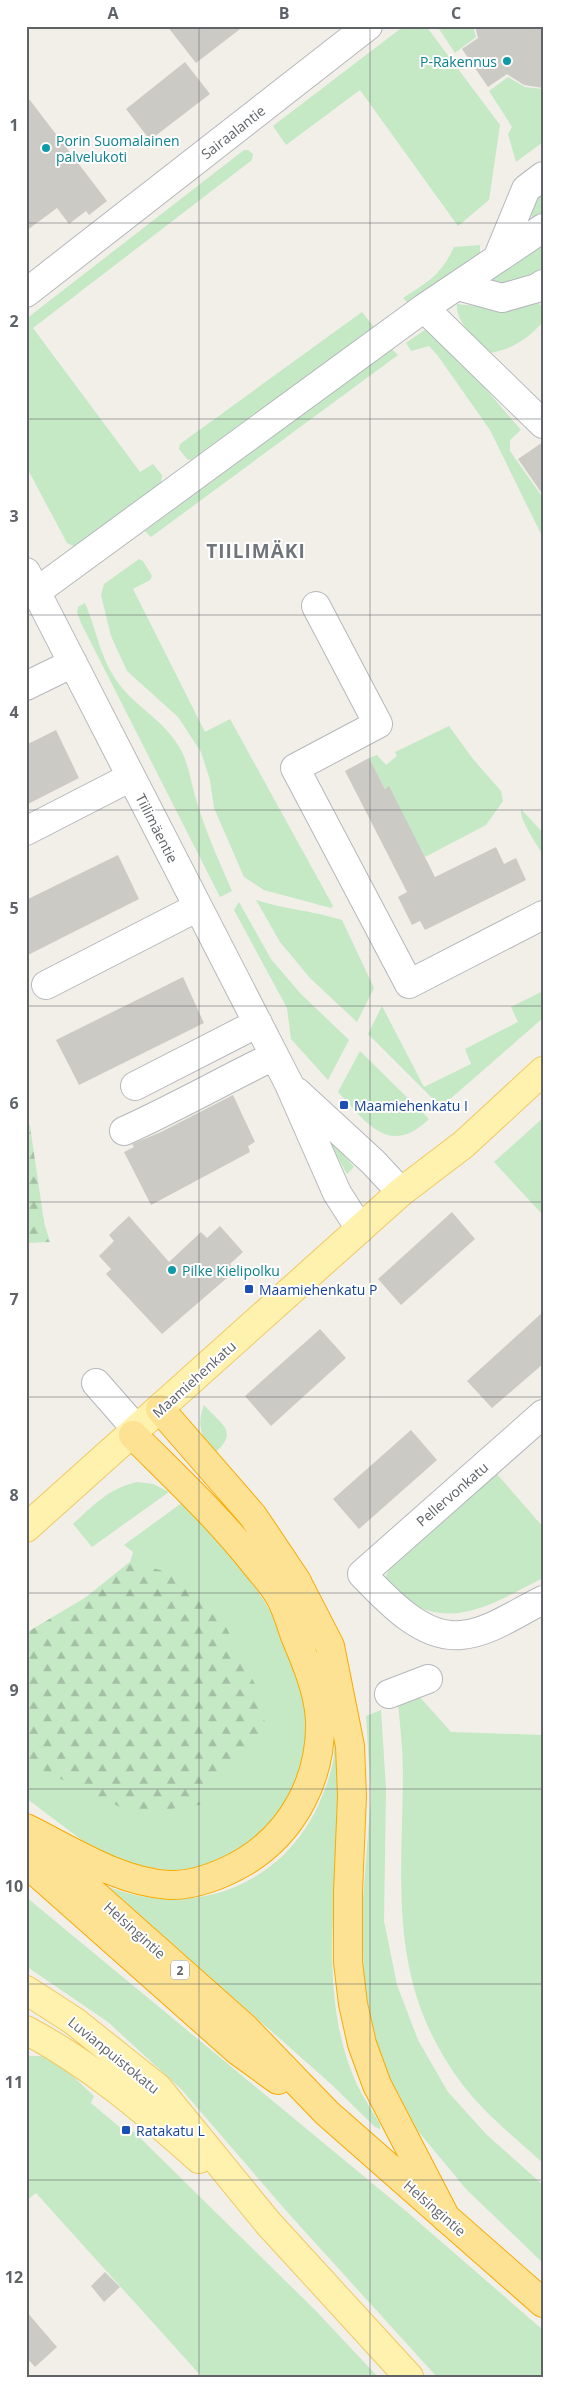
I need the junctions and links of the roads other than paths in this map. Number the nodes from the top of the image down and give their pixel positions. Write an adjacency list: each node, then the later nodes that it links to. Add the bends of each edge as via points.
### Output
1 (368, 26): 7 (street, Sairaalantie)
2 (543, 176): 4 (street, via 526,189)
3 (543, 228): 4 (street)
4 (497, 259): 6 (street)
5 (543, 284): 6 (street, via 502,298)
6 (458, 286): 8 (street)
7 (26, 293)
8 (424, 308): 9 (street); 10 (street)
9 (543, 424)
10 (31, 582): 12 (street, Tiilimäentie)
11 (316, 606): 17 (street, via 378,724 295,768 409,984)
12 (73, 663): 13 (street); 14 (street, Tiilimäentie)
13 (26, 686)
14 (131, 777): 15 (street); 16 (street, Tiilimäentie)
15 (26, 830)
16 (198, 907): 18 (street); 19 (street, Tiilimäentie)
17 (543, 915)
18 (46, 985)
19 (258, 1023): 20 (street, Tiilimäentie); 23 (street)
20 (274, 1056): 22 (street, Tiilimäentie); 24 (street)
21 (543, 1071): 25 (main road, via 464,1144)
22 (289, 1084): 25 (street, Tiilimäentie); 26 (street, Tiilimäentie, via 337,1193)
23 (135, 1086)
24 (124, 1131)
25 (401, 1192): 26 (main road, Maamiehenkatu)
26 (360, 1229): 28 (main road, Maamiehenkatu)
27 (96, 1383): 30 (street)
28 (160, 1409): 30 (main road, Maamiehenkatu); 41 (highway, via 253,1516 296,1580 330,1646 350,1746 348,1962 353,2004 362,2044 377,2086)
29 (543, 1414): 32 (street, Pellervonkatu, via 362,1574 395,1608 414,1622 443,1633 461,1635 483,1629)
30 (135, 1433): 31 (main road, Maamiehenkatu); 35 (highway, via 232,1535 278,1594 313,1682 320,1718 318,1752 311,1779 299,1808 281,1834 258,1854 204,1879 170,1885 131,1879)
31 (26, 1528)
32 (543, 1600)
33 (428, 1679): 34 (street)
34 (389, 1694)
35 (26, 1828)
36 (26, 1834): 40 (highway, Helsingintie / 2, via 245,2028)
37 (26, 1863): 40 (highway, Helsingintie / 2, via 238,2051)
38 (26, 1990): 42 (main road, Luvianpuistokatu, via 74,2021 158,2088)
39 (26, 2030): 42 (main road, Luvianpuistokatu, via 63,2050 145,2110)
40 (327, 2113): 41 (highway, Helsingintie / 2)
41 (446, 2218): 43 (highway, Helsingintie / 2)
42 (268, 2223): 44 (main road, Luvianpuistokatu)
43 (543, 2303)
44 (409, 2377)

